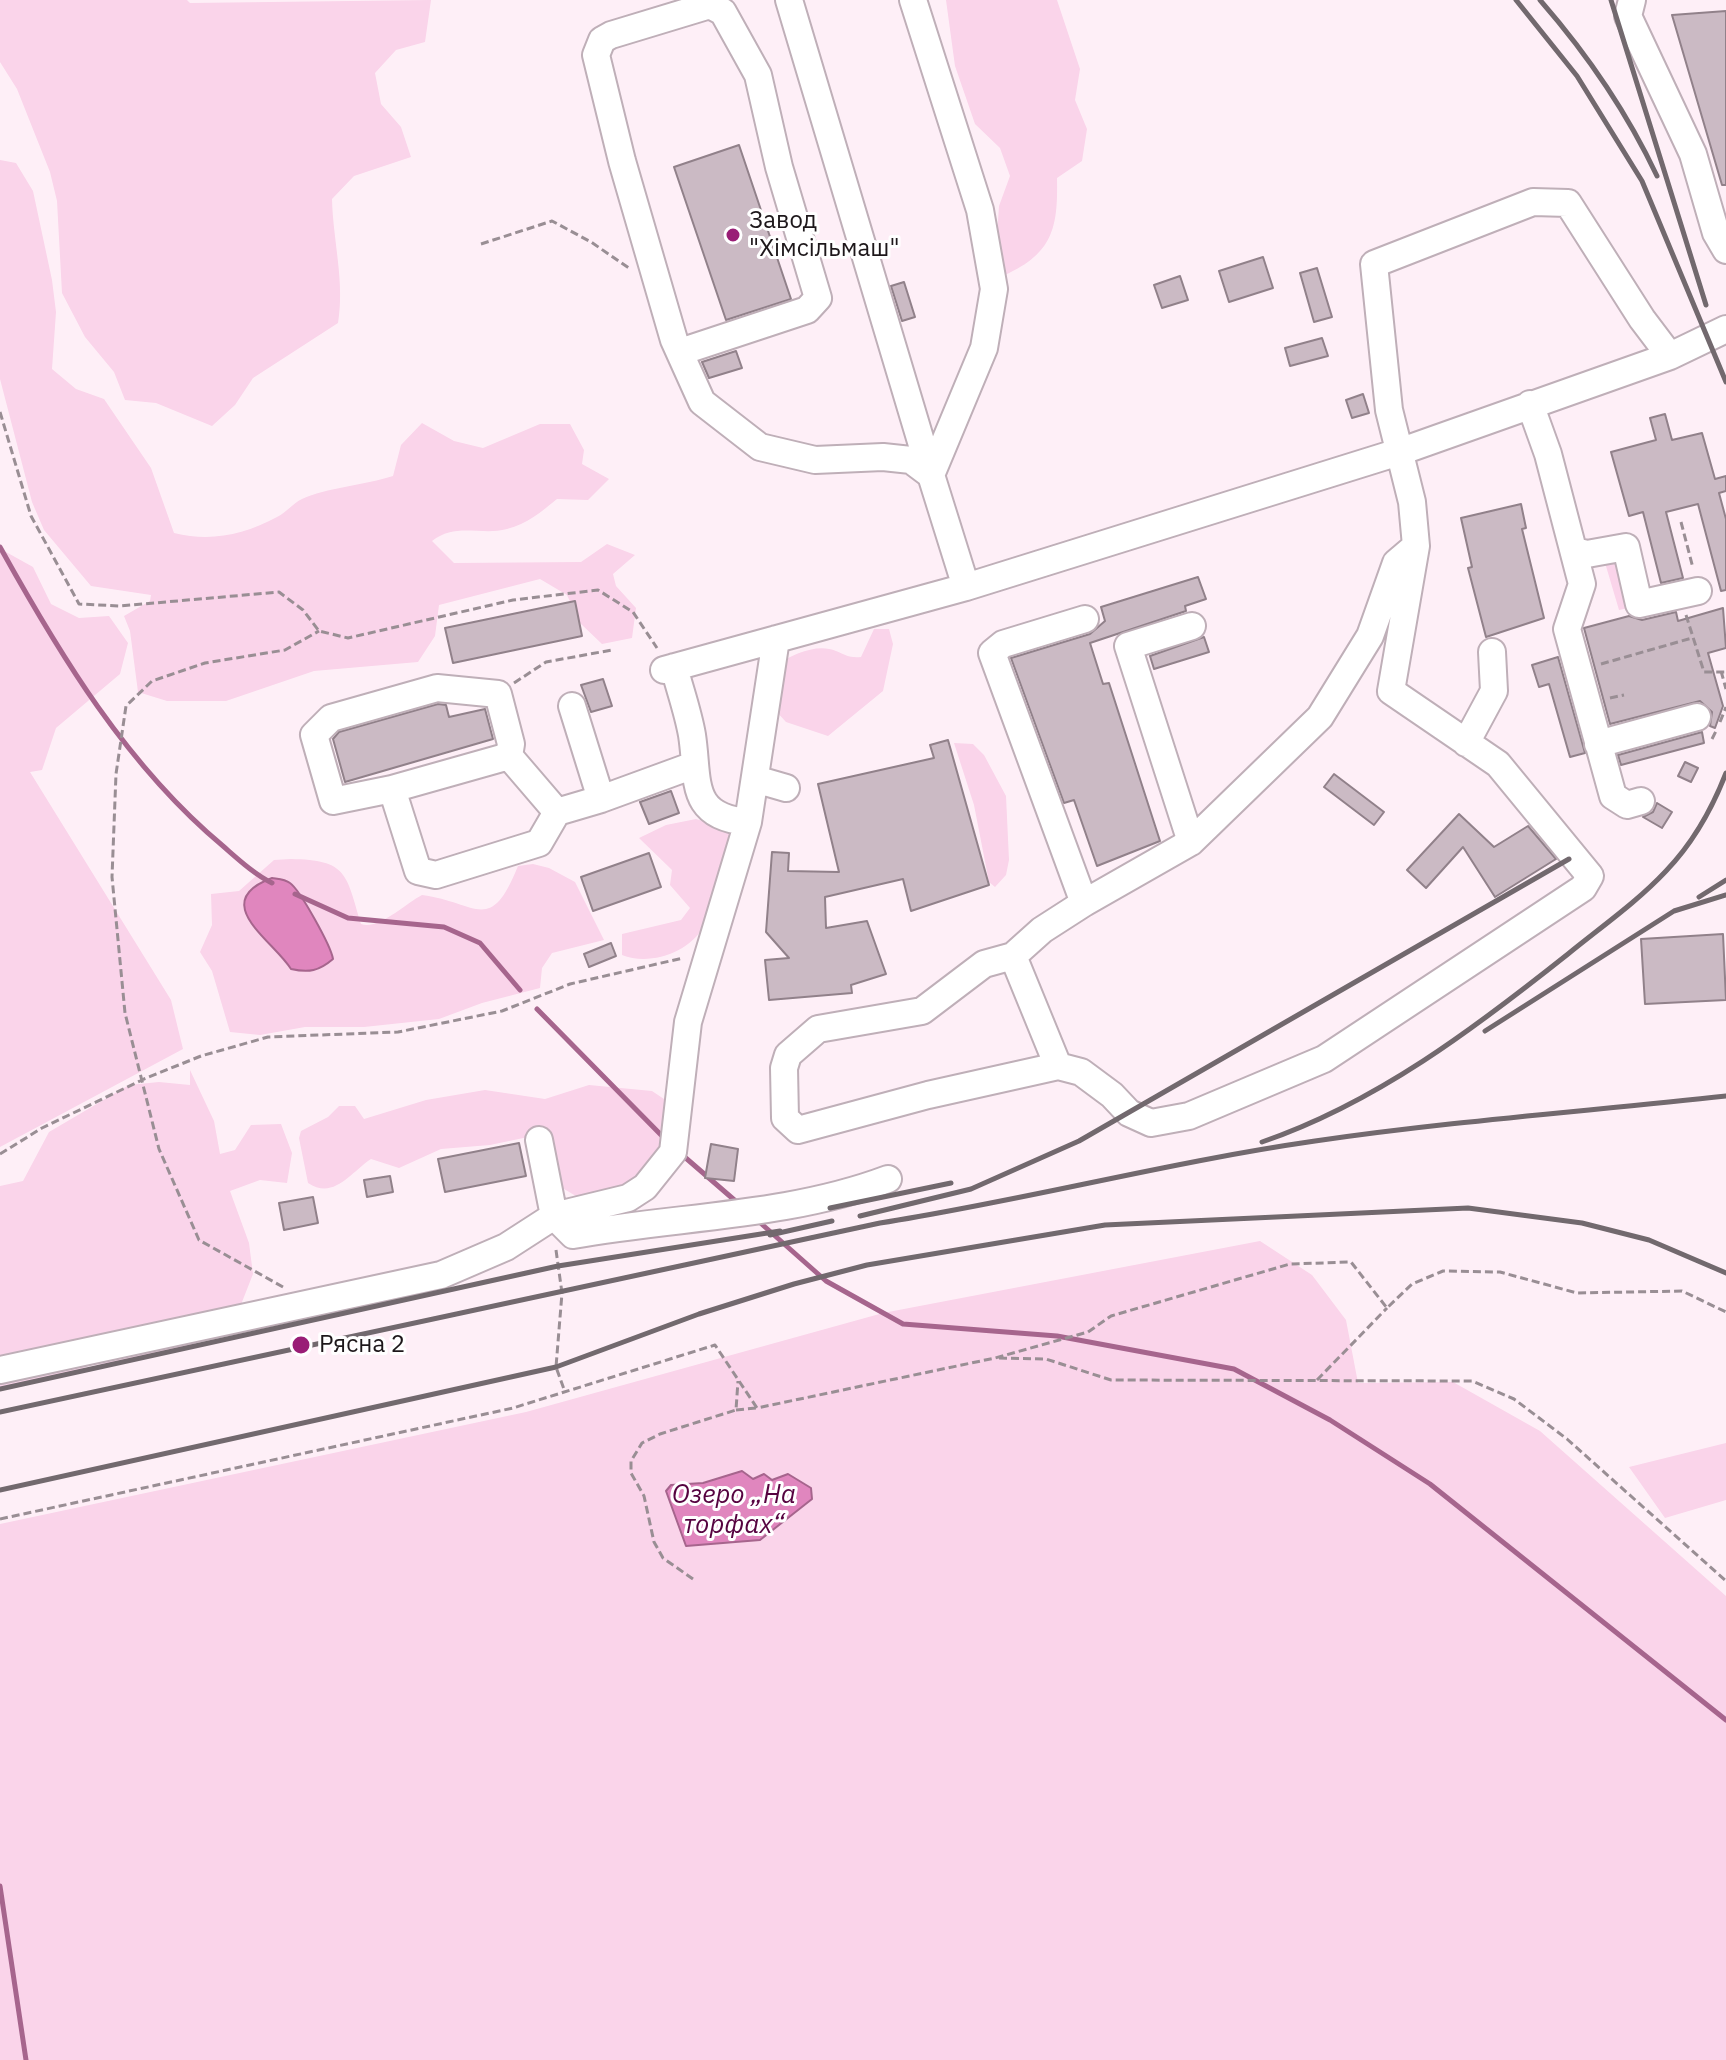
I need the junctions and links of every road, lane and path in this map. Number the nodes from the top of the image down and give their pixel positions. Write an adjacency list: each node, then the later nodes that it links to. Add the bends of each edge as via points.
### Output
1 (789, 0): 13 (lane)
2 (913, 0): 13 (lane, via 980,210 994,289 984,348)
3 (1632, 0): 5 (lane, via 1628,16 1693,154)
4 (481, 244): 6 (path, via 552,221)
5 (1726, 250)
6 (660, 289): 8 (lane); 8 (lane, via 622,161 597,50 611,35 710,5 723,12 758,75 818,298 807,310)
7 (1726, 329): 9 (lane)
8 (680, 352): 13 (lane, via 702,402 760,447 815,460 911,460)
9 (1670, 356): 10 (lane); 12 (lane, via 1568,203 1533,202 1374,264 1389,410)
10 (1530, 404): 12 (lane); 16 (lane)
11 (0, 412): 21 (path, via 31,516 79,604 120,606 279,592)
12 (1402, 451): 15 (lane); 17 (lane)
13 (931, 475): 17 (lane)
14 (1681, 522): 18 (path)
15 (1416, 546): 33 (lane, via 1391,691); 44 (lane, via 1396,563 1370,636 1320,717)
16 (1574, 551): 18 (lane, via 1626,547 1639,604); 27 (lane, via 1582,584 1567,629)
17 (966, 587): 23 (lane)
18 (1690, 594): 22 (path)
19 (1085, 619): 45 (lane, via 1003,644 992,653)
20 (1192, 626): 44 (lane, via 1128,646)
21 (319, 631): 26 (path, via 348,638 513,600 598,590 633,612); 53 (path, via 285,650 205,663 152,681 126,706 115,789 112,877 125,1013 159,1149 199,1240 288,1289)
22 (1692, 638): 27 (path); 28 (path, via 1704,672)
23 (776, 639): 26 (lane); 37 (lane)
24 (612, 650): 30 (path, via 546,662)
25 (1492, 652): 33 (lane, via 1494,691)
26 (669, 669): 36 (lane, via 691,734)
27 (1578, 670): 34 (lane)
28 (1723, 672): 29 (path)
29 (1726, 689)
30 (498, 694): 35 (lane, via 511,744); 39 (lane, via 437,688 331,718 314,735 333,801)
31 (572, 706): 40 (lane)
32 (1697, 717): 34 (lane)
33 (1466, 743): 48 (lane, via 1498,764 1552,827 1590,876 1583,888 1324,1059 1189,1116 1151,1123 1129,1113 1081,1072)
34 (1598, 744): 41 (lane, via 1613,796 1627,805)
35 (509, 756): 39 (lane); 42 (lane)
36 (694, 765): 40 (lane); 43 (lane, via 701,797 724,820)
37 (755, 779): 38 (lane); 43 (lane)
38 (786, 788)
39 (392, 789): 42 (lane, via 418,871 436,875 539,843)
40 (601, 799): 42 (lane)
41 (1641, 801)
42 (557, 812)
43 (748, 822): 46 (lane)
44 (1191, 842): 45 (lane)
45 (1084, 903): 47 (lane)
46 (709, 949): 50 (path, via 570,984 502,1011 398,1032 268,1037 201,1056 42,1128); 52 (lane, via 688,1022 673,1152 645,1187 628,1198)
47 (1013, 956): 48 (lane); 48 (lane, via 984,964 922,1011 818,1029 788,1055 785,1118 798,1130)
48 (1058, 1066)
49 (539, 1140): 52 (lane)
50 (0, 1154)
51 (888, 1179): 52 (lane, via 841,1196 573,1235)
52 (554, 1216): 53 (lane, via 506,1247 441,1275); 60 (path, via 562,1293 556,1367)
53 (294, 1308): 57 (lane)
54 (1387, 1308): 55 (path, via 1412,1284 1443,1271 1500,1272 1577,1293 1682,1291); 56 (path, via 1351,1262 1290,1264 1111,1316 1088,1332); 59 (path)
55 (1726, 1312)
56 (995, 1358): 59 (path, via 1046,1359 1111,1380); 61 (path)
57 (0, 1370)
58 (738, 1380): 60 (path, via 715,1345); 61 (path); 62 (path)
59 (1316, 1380): 65 (path, via 1472,1381 1514,1399 1567,1439)
60 (565, 1392): 63 (path, via 513,1408)
61 (757, 1408): 62 (path)
62 (736, 1410): 64 (path, via 660,1434 642,1443 631,1461 654,1542 663,1558)
63 (0, 1519)
64 (693, 1579)
65 (1726, 1581)

